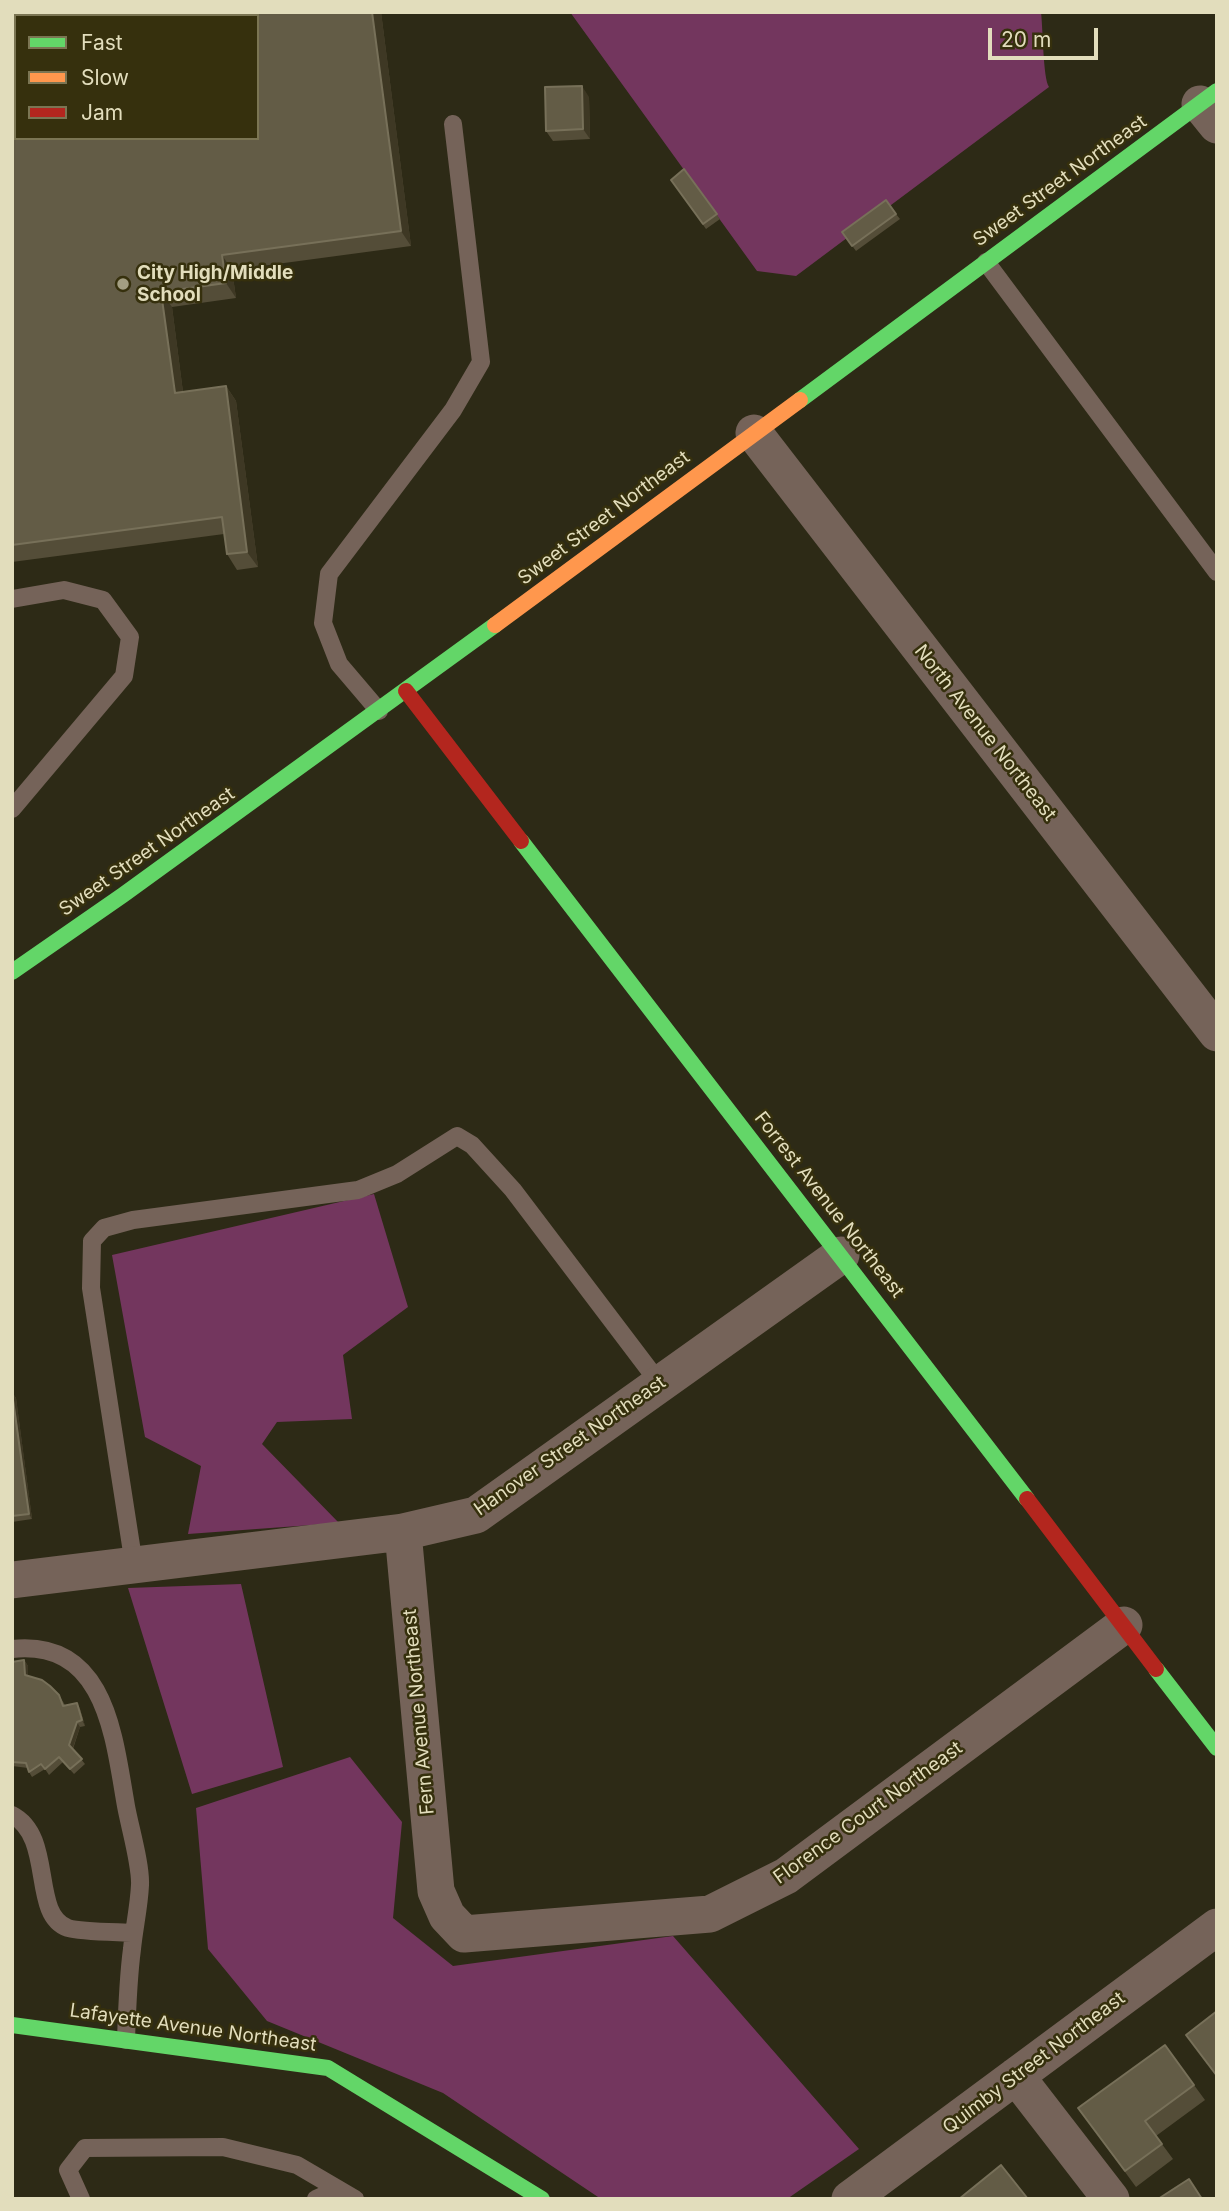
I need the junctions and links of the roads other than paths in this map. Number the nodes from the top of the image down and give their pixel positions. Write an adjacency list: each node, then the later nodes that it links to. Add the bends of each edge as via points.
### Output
1 (1211, 107): 3 (street, Sweet Street Northeast)
2 (453, 124): 8 (lane, via 481,362 453,410 329,574 323,622 339,664)
3 (986, 262): 4 (street, Sweet Street Northeast); 5 (lane)
4 (754, 433): 7 (street, Sweet Street Northeast); 11 (street, North Avenue Northeast)
5 (1217, 572)
6 (12, 599): 9 (lane, via 64,590 103,600 130,637 124,676)
7 (406, 691): 8 (street, Sweet Street Northeast); 12 (street, Forrest Avenue Northeast)
8 (379, 711): 10 (street, Sweet Street Northeast)
9 (12, 809)
10 (12, 972)
11 (1217, 1033)
12 (841, 1255): 13 (street, Hanover Street Northeast); 17 (street, Forrest Avenue Northeast)
13 (660, 1384): 14 (street, Hanover Street Northeast, via 476,1515); 15 (lane, via 513,1190 472,1145 457,1136 397,1174 358,1190 133,1220 104,1228 92,1241 92,1288)
14 (403, 1532): 15 (street, Hanover Street Northeast); 21 (street, Fern Avenue Northeast)
15 (134, 1565): 16 (street, Hanover Street Northeast)
16 (12, 1580)
17 (1125, 1625): 19 (street, Forrest Avenue Northeast); 21 (street, Florence Court Northeast, via 786,1876 710,1914 464,1934 447,1916)
18 (12, 1649): 23 (lane, via 45,1651 65,1658 101,1696 111,1725 141,1882)
19 (1217, 1748)
20 (12, 1815): 23 (lane, via 25,1821 35,1839 47,1902 66,1928)
21 (436, 1891)
22 (1217, 1927): 26 (street, Quimby Street Northeast)
23 (134, 1933): 25 (lane)
24 (12, 2025): 25 (street, Lafayette Avenue Northeast)
25 (125, 2040): 31 (street, Lafayette Avenue Northeast, via 328,2068)
26 (1016, 2076): 32 (street, Quimby Street Northeast); 33 (street)
27 (338, 2189): 28 (lane, via 297,2165 223,2147 85,2148 68,2170); 29 (lane); 30 (lane)
28 (81, 2199)
29 (316, 2199)
30 (355, 2199)
31 (542, 2199)
32 (850, 2199)
33 (1111, 2199)

